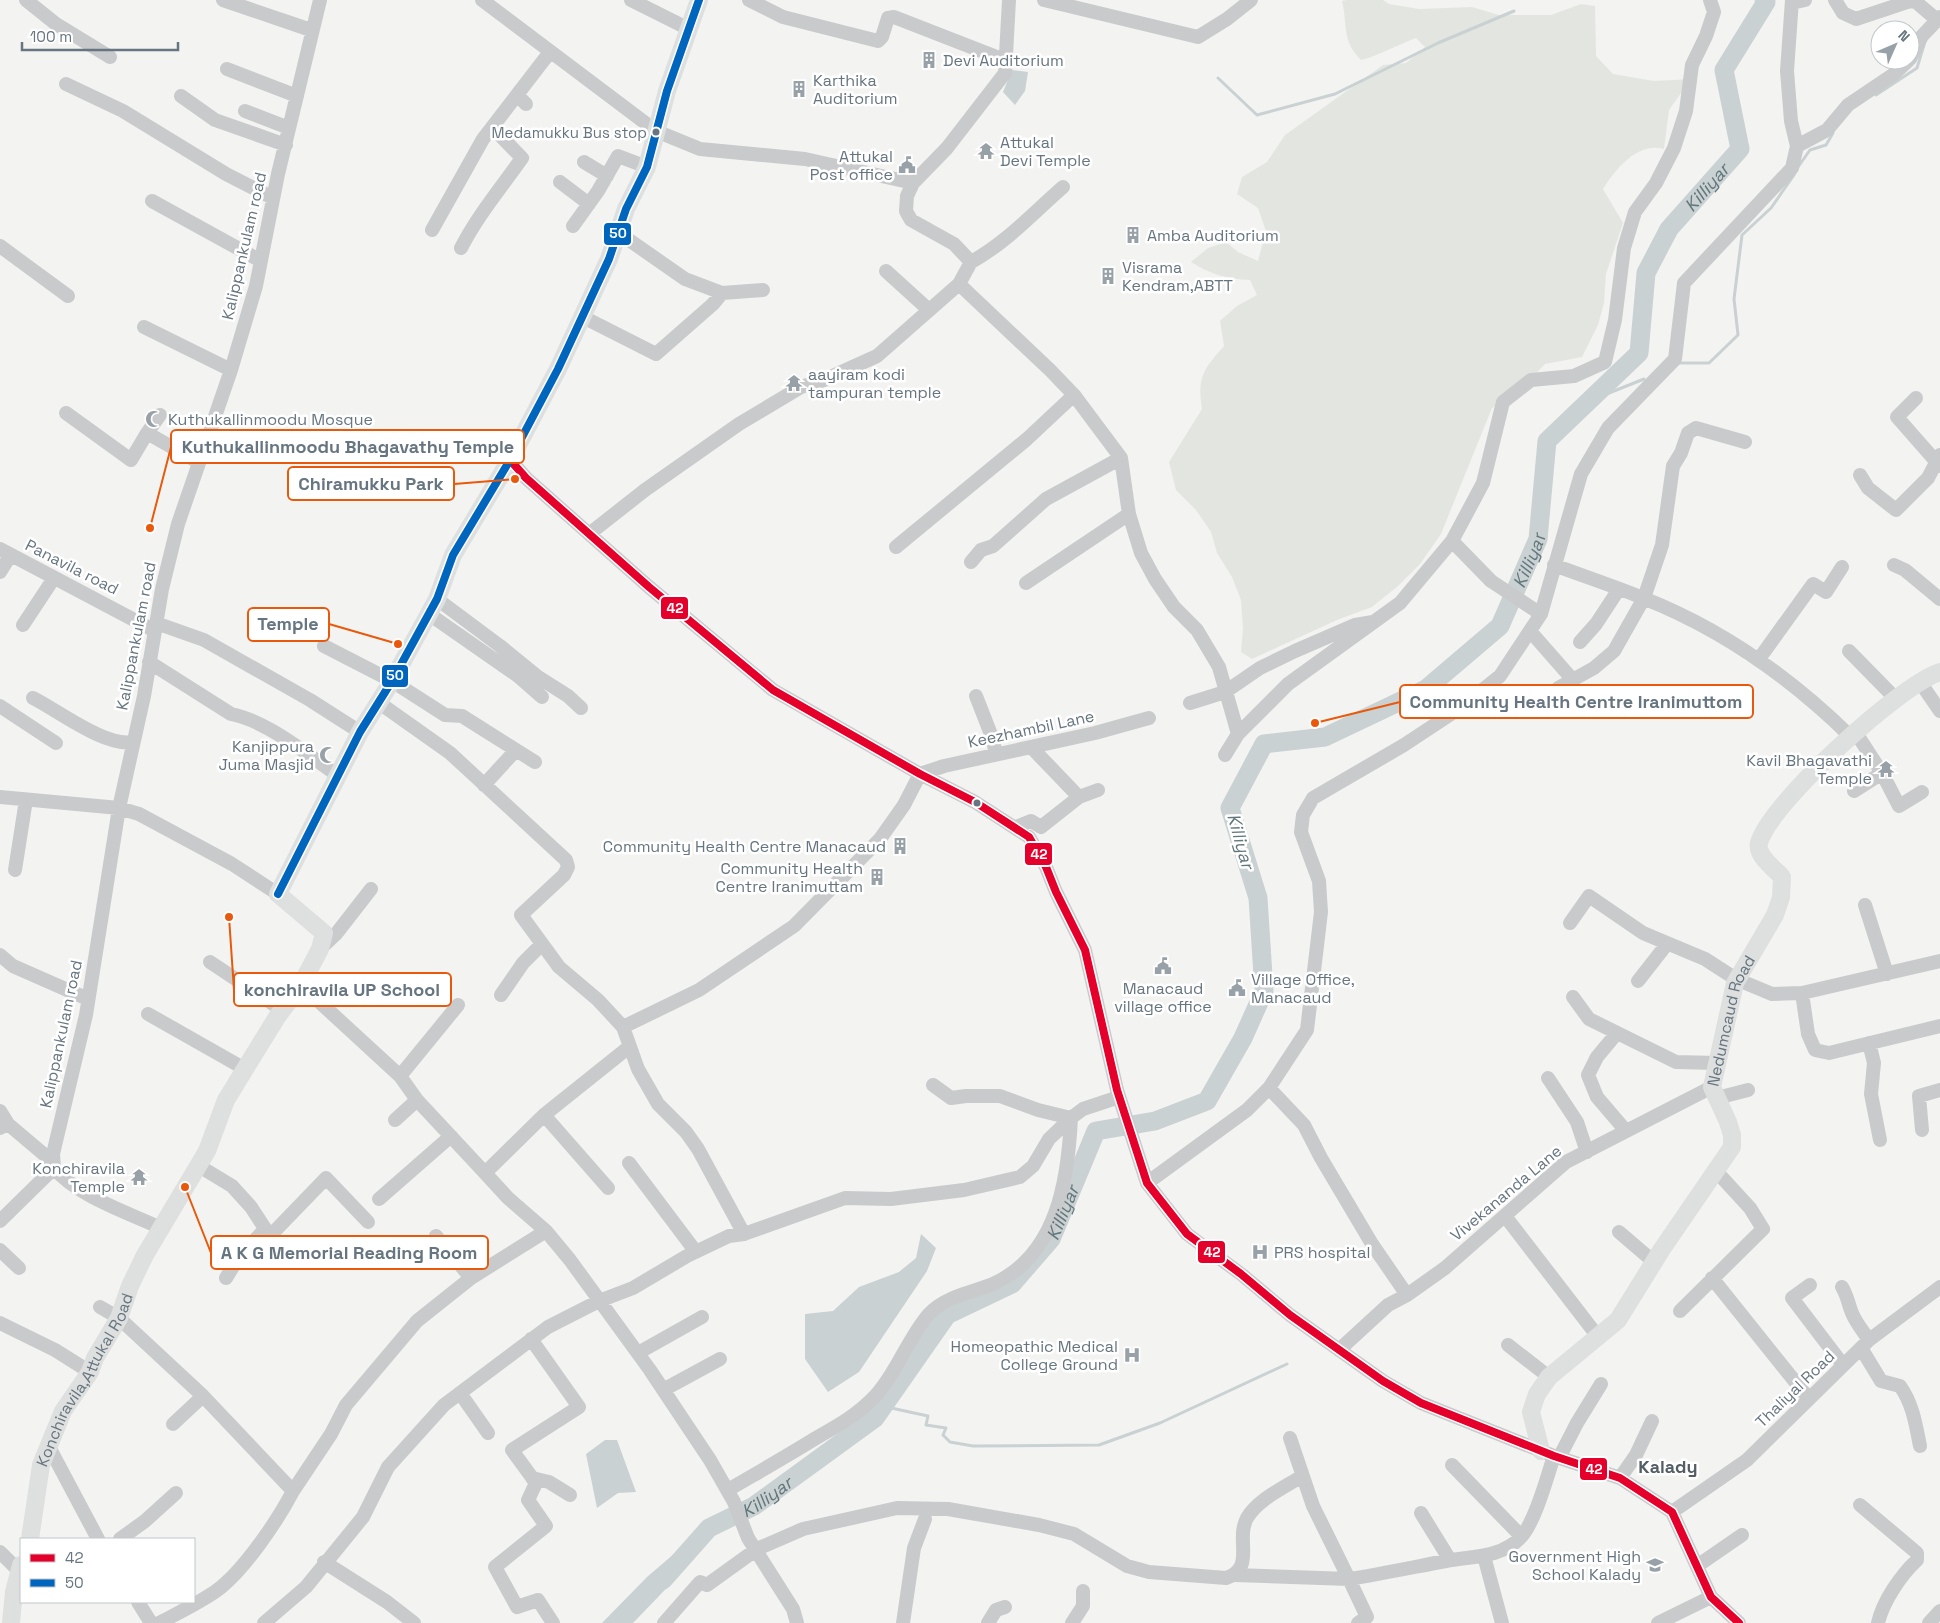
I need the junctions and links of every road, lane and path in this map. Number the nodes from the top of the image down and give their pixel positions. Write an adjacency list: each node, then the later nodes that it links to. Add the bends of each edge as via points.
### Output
1 (26, 0): 19 (street, via 56,24)
2 (223, 0): 16 (street)
3 (320, 0): 16 (street, Kalippankulam road)
4 (482, 0): 18 (street)
5 (631, 0): 15 (street)
6 (699, 0): 15 (main road)
7 (749, 0): 20 (street, via 783,17 878,41 888,18 894,17)
8 (1008, 0): 20 (street)
9 (1044, 0): 10 (street, via 1198,37 1227,20)
10 (1251, 0)
11 (1710, 0): 70 (street, via 1714,12 1692,65 1686,112 1674,148 1656,183 1635,212 1624,248 1615,320 1605,362 1574,376 1531,380 1503,402 1483,484)
12 (1835, 0): 14 (street, via 1843,13 1856,19 1910,1)
13 (1796, 1): 31 (street, via 1787,71 1791,121)
14 (1939, 18): 17 (street)
15 (689, 29): 29 (main road)
16 (311, 30): 25 (street, Kalippankulam road)
17 (1920, 40)
18 (550, 52): 27 (street, via 522,100); 29 (street)
19 (110, 57)
20 (1007, 61): 36 (street, via 1005,73 947,148)
21 (227, 69): 25 (street)
22 (1898, 70): 31 (street, via 1848,105 1827,130)
23 (66, 84): 38 (street, via 123,111 226,174)
24 (181, 96): 30 (street, via 215,120)
25 (297, 96): 28 (street, Kalippankulam road)
26 (246, 111): 28 (street)
27 (492, 127): 42 (street); 45 (street, via 522,158 498,194 475,220)
28 (289, 128): 30 (street, Kalippankulam road)
29 (656, 131): 33 (main road); 36 (street, via 700,149 805,159)
30 (286, 145): 38 (street, Kalippankulam road)
31 (1798, 146): 74 (street, via 1792,168 1684,284 1675,358 1608,428 1581,474)
32 (584, 162): 34 (street)
33 (647, 168): 34 (street, via 618,156); 43 (main road, via 626,209)
34 (606, 176): 40 (street)
35 (560, 182): 40 (street)
36 (913, 183): 47 (street, via 907,196 906,211 911,220 954,244)
37 (1063, 188): 47 (street, via 1011,235)
38 (273, 198): 46 (street, Kalippankulam road)
39 (152, 201): 46 (street)
40 (589, 204): 41 (street)
41 (573, 226)
42 (432, 230)
43 (619, 233): 51 (street, via 686,279); 54 (main road)
44 (0, 246): 52 (street)
45 (461, 248)
46 (261, 261): 56 (street, Kalippankulam road)
47 (971, 262): 49 (street)
48 (886, 271): 53 (street)
49 (959, 284): 53 (street); 57 (street)
50 (764, 290): 51 (street)
51 (722, 293): 54 (street, via 656,354)
52 (68, 296)
53 (929, 310): 69 (street, via 877,356 801,387 739,424)
54 (583, 317): 64 (main road)
55 (144, 327): 56 (street)
56 (231, 370): 66 (street, Kalippankulam road)
57 (1074, 396): 63 (street); 71 (street)
58 (1916, 398): 65 (street, via 1897,417)
59 (66, 414): 61 (street, via 131,460)
60 (160, 416): 61 (street)
61 (147, 433): 66 (street)
62 (1745, 442): 81 (street, via 1696,428 1688,433 1674,466 1662,545)
63 (1120, 458): 68 (street); 73 (street, via 1046,500 993,546 980,550)
64 (510, 460): 69 (street); 83 (main road, via 453,556)
65 (1939, 461): 67 (street, via 1928,478 1896,510 1868,488)
66 (198, 462): 87 (street, Kalippankulam road, via 178,524)
67 (1860, 475)
68 (1129, 514): 79 (street); 99 (street, via 1141,553 1155,579 1210,649 1224,680)
69 (589, 534): 121 (street, via 773,690)
70 (1452, 541): 84 (street, via 1491,581); 85 (street, via 1400,603)
71 (896, 548)
72 (5, 552): 77 (street); 78 (street, Panavila road)
73 (971, 562)
74 (1554, 565): 80 (street); 84 (street)
75 (1894, 565): 82 (street, via 1905,570)
76 (1842, 567): 92 (street, via 1826,592 1813,584)
77 (0, 572)
78 (54, 578): 86 (street); 87 (street, Panavila road)
79 (1026, 583)
80 (1619, 589): 81 (street); 89 (street)
81 (1644, 598): 92 (street, via 1692,620); 95 (street, via 1614,651)
82 (1940, 599)
83 (433, 606): 96 (main road); 101 (street); 107 (street, via 500,646)
84 (1541, 614): 88 (street)
85 (1376, 621): 99 (street, via 1355,625 1295,651 1260,668); 111 (street, via 1288,684)
86 (23, 625)
87 (155, 627): 93 (street, Kalippankulam road); 110 (street, Panavila road, via 204,640)
88 (1530, 631): 95 (street); 164 (street, via 1500,676 1460,708 1313,798 1304,814 1302,832 1318,880 1321,912 1307,1030)
89 (1580, 642)
90 (324, 646): 96 (street)
91 (1849, 651): 103 (street)
92 (1759, 658): 112 (street)
93 (149, 662): 113 (street, Kalippankulam road); 122 (street, via 231,714 244,716 290,742)
94 (1940, 672): 97 (main road, Nedumcaud Road)
95 (1573, 680): 98 (street)
96 (392, 681): 104 (main road); 116 (street, via 445,715 462,716)
97 (1920, 682): 103 (main road, Nedumcaud Road); 108 (street)
98 (1558, 688)
99 (1225, 692): 105 (street); 111 (street)
100 (976, 696): 117 (street)
101 (542, 697)
102 (33, 698): 113 (street, via 96,734 124,743)
103 (1896, 699): 112 (main road, Nedumcaud Road)
104 (378, 702): 110 (main road); 123 (street, via 427,734)
105 (1190, 703)
106 (0, 706): 114 (street)
107 (581, 708)
108 (1940, 711)
109 (1149, 718): 115 (street, Keezhambil Lane)
110 (360, 732): 122 (main road)
111 (1238, 734): 118 (street)
112 (1853, 735): 120 (street); 144 (main road, Nedumcaud Road, via 1791,795 1772,819 1759,844 1760,854 1782,877 1781,897 1775,915)
113 (133, 742): 130 (street, Kalippankulam road)
114 (56, 743)
115 (1031, 747): 117 (street, Keezhambil Lane); 128 (street)
116 (516, 750): 119 (street); 123 (street)
117 (996, 754): 121 (street, Keezhambil Lane)
118 (1226, 754)
119 (535, 762)
120 (1882, 773): 125 (street); 126 (street, via 1899,806)
121 (920, 774): 131 (street); 155 (street, via 904,805 880,838 794,926 699,990)
122 (337, 775): 134 (main road)
123 (484, 785): 137 (street, via 566,860 568,867 564,875 521,915)
124 (1098, 790): 128 (street)
125 (1854, 791)
126 (1922, 792)
127 (0, 797): 129 (street)
128 (1079, 797): 131 (street, via 1042,827 1031,821)
129 (26, 800): 130 (street); 132 (street)
130 (119, 808): 134 (street, via 151,818); 150 (street, Kalippankulam road)
131 (1016, 827): 169 (street, via 1029,837 1038,852 1086,950)
132 (15, 870)
133 (371, 889): 139 (street)
134 (278, 894): 139 (main road, via 324,933)
135 (1865, 905): 143 (street)
136 (1570, 923): 138 (street, via 1589,896 1643,933)
137 (542, 944): 148 (street, via 523,963); 155 (street, via 559,967 598,1000)
138 (1667, 944): 144 (street, via 1705,959); 145 (street)
139 (320, 950): 146 (main road, Konchiravila,Attukal Road)
140 (0, 955): 150 (street, via 13,966)
141 (1940, 961): 143 (street)
142 (210, 962): 152 (street)
143 (1887, 974): 147 (street)
144 (1736, 979): 147 (street, via 1772,994); 159 (main road, Nedumcaud Road)
145 (1638, 981)
146 (301, 985): 152 (main road, Konchiravila,Attukal Road); 161 (street)
147 (1802, 994): 157 (street, via 1808,1034 1815,1050 1828,1053)
148 (501, 995)
149 (1572, 996): 156 (street, via 1590,1019)
150 (88, 999): 181 (street, Kalippankulam road)
151 (458, 1005): 161 (street)
152 (282, 1010): 160 (main road, Konchiravila,Attukal Road)
153 (148, 1014): 160 (street)
154 (1940, 1026): 157 (street)
155 (623, 1027): 158 (street)
156 (1617, 1033): 159 (street, via 1676,1062); 176 (street, via 1597,1057 1588,1075 1597,1097)
157 (1869, 1043): 178 (street, via 1874,1063 1871,1094)
158 (629, 1047): 171 (street); 195 (street, via 658,1104 698,1148)
159 (1716, 1063): 167 (main road, Nedumcaud Road)
160 (245, 1069): 182 (main road, Konchiravila,Attukal Road, via 226,1100)
161 (400, 1076): 168 (street)
162 (1548, 1078): 179 (street, via 1577,1122)
163 (933, 1084): 172 (street, via 952,1098 1000,1096)
164 (1270, 1088): 185 (street, via 1247,1110); 207 (street, via 1304,1125 1367,1236)
165 (1748, 1090): 167 (street, Vivekananda Lane)
166 (1940, 1090): 175 (street, via 1918,1096)
167 (1714, 1093): 176 (street, Vivekananda Lane); 183 (main road, Nedumcaud Road, via 1728,1122 1733,1142)
168 (417, 1100): 173 (street); 177 (street)
169 (1120, 1101): 172 (street, via 1083,1109); 185 (street)
170 (0, 1111): 174 (street)
171 (544, 1115): 184 (street); 186 (street)
172 (1072, 1118): 195 (street, via 1049,1139 1033,1166 1020,1177 964,1190 891,1199 845,1198); 243 (street, via 1064,1188 1040,1246 1033,1254 1013,1274 947,1300 929,1314 882,1386 854,1417)
173 (395, 1120)
174 (4, 1126): 181 (street)
175 (1922, 1130)
176 (1626, 1131): 179 (street, Vivekananda Lane)
177 (451, 1136): 184 (street); 187 (street)
178 (1880, 1140)
179 (1587, 1152): 188 (street, Vivekananda Lane, via 1566,1162)
180 (629, 1163): 198 (street)
181 (54, 1165): 189 (street); 191 (street, via 65,1178 103,1202)
182 (198, 1166): 191 (main road, Konchiravila,Attukal Road); 192 (street, via 232,1186)
183 (1716, 1171): 199 (main road, Nedumcaud Road); 203 (street, via 1750,1208 1763,1229)
184 (485, 1173): 193 (street, via 508,1198)
185 (1147, 1183): 218 (street, via 1187,1234)
186 (608, 1188)
187 (379, 1199)
188 (1505, 1216): 207 (street, Vivekananda Lane, via 1446,1268); 214 (street)
189 (0, 1221)
190 (368, 1222): 192 (street, via 326,1178 270,1236)
191 (161, 1228): 211 (main road, Konchiravila,Attukal Road, via 130,1286)
192 (265, 1229): 201 (street, via 237,1260)
193 (546, 1230): 202 (street); 208 (street)
194 (1619, 1232): 199 (street)
195 (744, 1234): 198 (street, via 729,1236)
196 (436, 1236): 202 (street)
197 (0, 1250): 200 (street)
198 (696, 1252): 208 (street, via 633,1288)
199 (1654, 1262): 214 (main road, Nedumcaud Road, via 1618,1320)
200 (19, 1268)
201 (226, 1278)
202 (470, 1278): 240 (street, via 417,1321 366,1378)
203 (1712, 1278): 210 (street); 228 (street)
204 (1810, 1284): 221 (street, via 1792,1298)
205 (1842, 1287): 216 (street)
206 (1940, 1287): 216 (street, Thaliyal Road)
207 (1407, 1295): 218 (street, Vivekananda Lane, via 1388,1305)
208 (599, 1301): 215 (street); 219 (street)
209 (100, 1307): 211 (street)
210 (1680, 1311)
211 (119, 1318): 222 (main road, Konchiravila,Attukal Road); 227 (street)
212 (702, 1318): 219 (street)
213 (0, 1323): 222 (street, via 55,1350)
214 (1598, 1338): 223 (main road, Nedumcaud Road)
215 (531, 1339): 226 (street); 238 (street, via 579,1407 512,1450)
216 (1865, 1344): 221 (street, Thaliyal Road); 234 (street, via 1882,1381 1900,1386 1904,1391)
217 (1508, 1345): 223 (street)
218 (1339, 1350): 235 (street, via 1421,1403)
219 (638, 1353): 225 (street)
220 (720, 1359): 225 (street)
221 (1843, 1365): 228 (street, Thaliyal Road)
222 (90, 1372): 233 (main road, Konchiravila,Attukal Road, via 63,1411)
223 (1549, 1376): 235 (main road, Nedumcaud Road, via 1537,1394 1531,1412)
224 (1602, 1384): 235 (street)
225 (663, 1390): 243 (street)
226 (460, 1393): 231 (street); 257 (street, via 444,1405 388,1467 363,1517)
227 (203, 1396): 230 (street); 240 (street)
228 (1809, 1399): 245 (street, Thaliyal Road, via 1747,1460)
229 (1652, 1421): 239 (street, via 1636,1455)
230 (173, 1424)
231 (488, 1433)
232 (1290, 1438): 237 (street)
233 (48, 1446): 250 (main road, Konchiravila,Attukal Road, via 41,1465); 251 (street)
234 (1920, 1446)
235 (1551, 1455): 239 (street); 249 (street, via 1530,1522)
236 (1452, 1465): 249 (street)
237 (1302, 1476): 260 (street, via 1252,1511 1244,1526 1243,1563); 261 (street)
238 (532, 1478): 242 (street, via 549,1482); 273 (street, via 536,1483 528,1500 546,1526 495,1567 517,1607 538,1600)
239 (1620, 1478): 245 (street)
240 (293, 1491): 270 (street, via 242,1564 217,1591)
241 (176, 1493): 252 (street)
242 (570, 1494)
243 (731, 1496): 253 (street)
244 (1860, 1505): 282 (street, via 1917,1553 1917,1560 1894,1590)
245 (1672, 1512): 258 (street)
246 (1422, 1514): 256 (street)
247 (925, 1519): 276 (street, via 914,1548)
248 (1742, 1534): 258 (street)
249 (1522, 1536): 255 (street, via 1501,1550)
250 (30, 1538)
251 (97, 1538)
252 (121, 1538)
253 (752, 1544): 260 (street, via 897,1508 948,1509 1012,1519 1074,1534 1128,1566 1149,1572 1226,1578); 274 (street, via 707,1585 700,1582); 275 (street, via 793,1609)
254 (0, 1552): 259 (street)
255 (1484, 1556): 256 (street); 279 (street)
256 (1450, 1560): 261 (street)
257 (324, 1562): 271 (street, via 306,1587); 272 (street)
258 (1697, 1566): 263 (street)
259 (20, 1568): 267 (main road)
260 (1235, 1575): 261 (street)
261 (1349, 1579): 268 (street)
262 (1083, 1591): 278 (street, via 1083,1606)
263 (1711, 1597): 280 (street); 281 (street)
264 (139, 1603): 269 (street)
265 (1006, 1606): 277 (street, via 996,1610)
266 (1940, 1611): 283 (street)
267 (7, 1617)
268 (1365, 1621)
269 (151, 1623)
270 (159, 1623)
271 (264, 1623)
272 (414, 1623)
273 (553, 1623)
274 (664, 1623)
275 (797, 1623)
276 (903, 1623)
277 (988, 1623)
278 (1072, 1623)
279 (1502, 1623)
280 (1658, 1623)
281 (1739, 1623)
282 (1878, 1623)
283 (1929, 1623)

